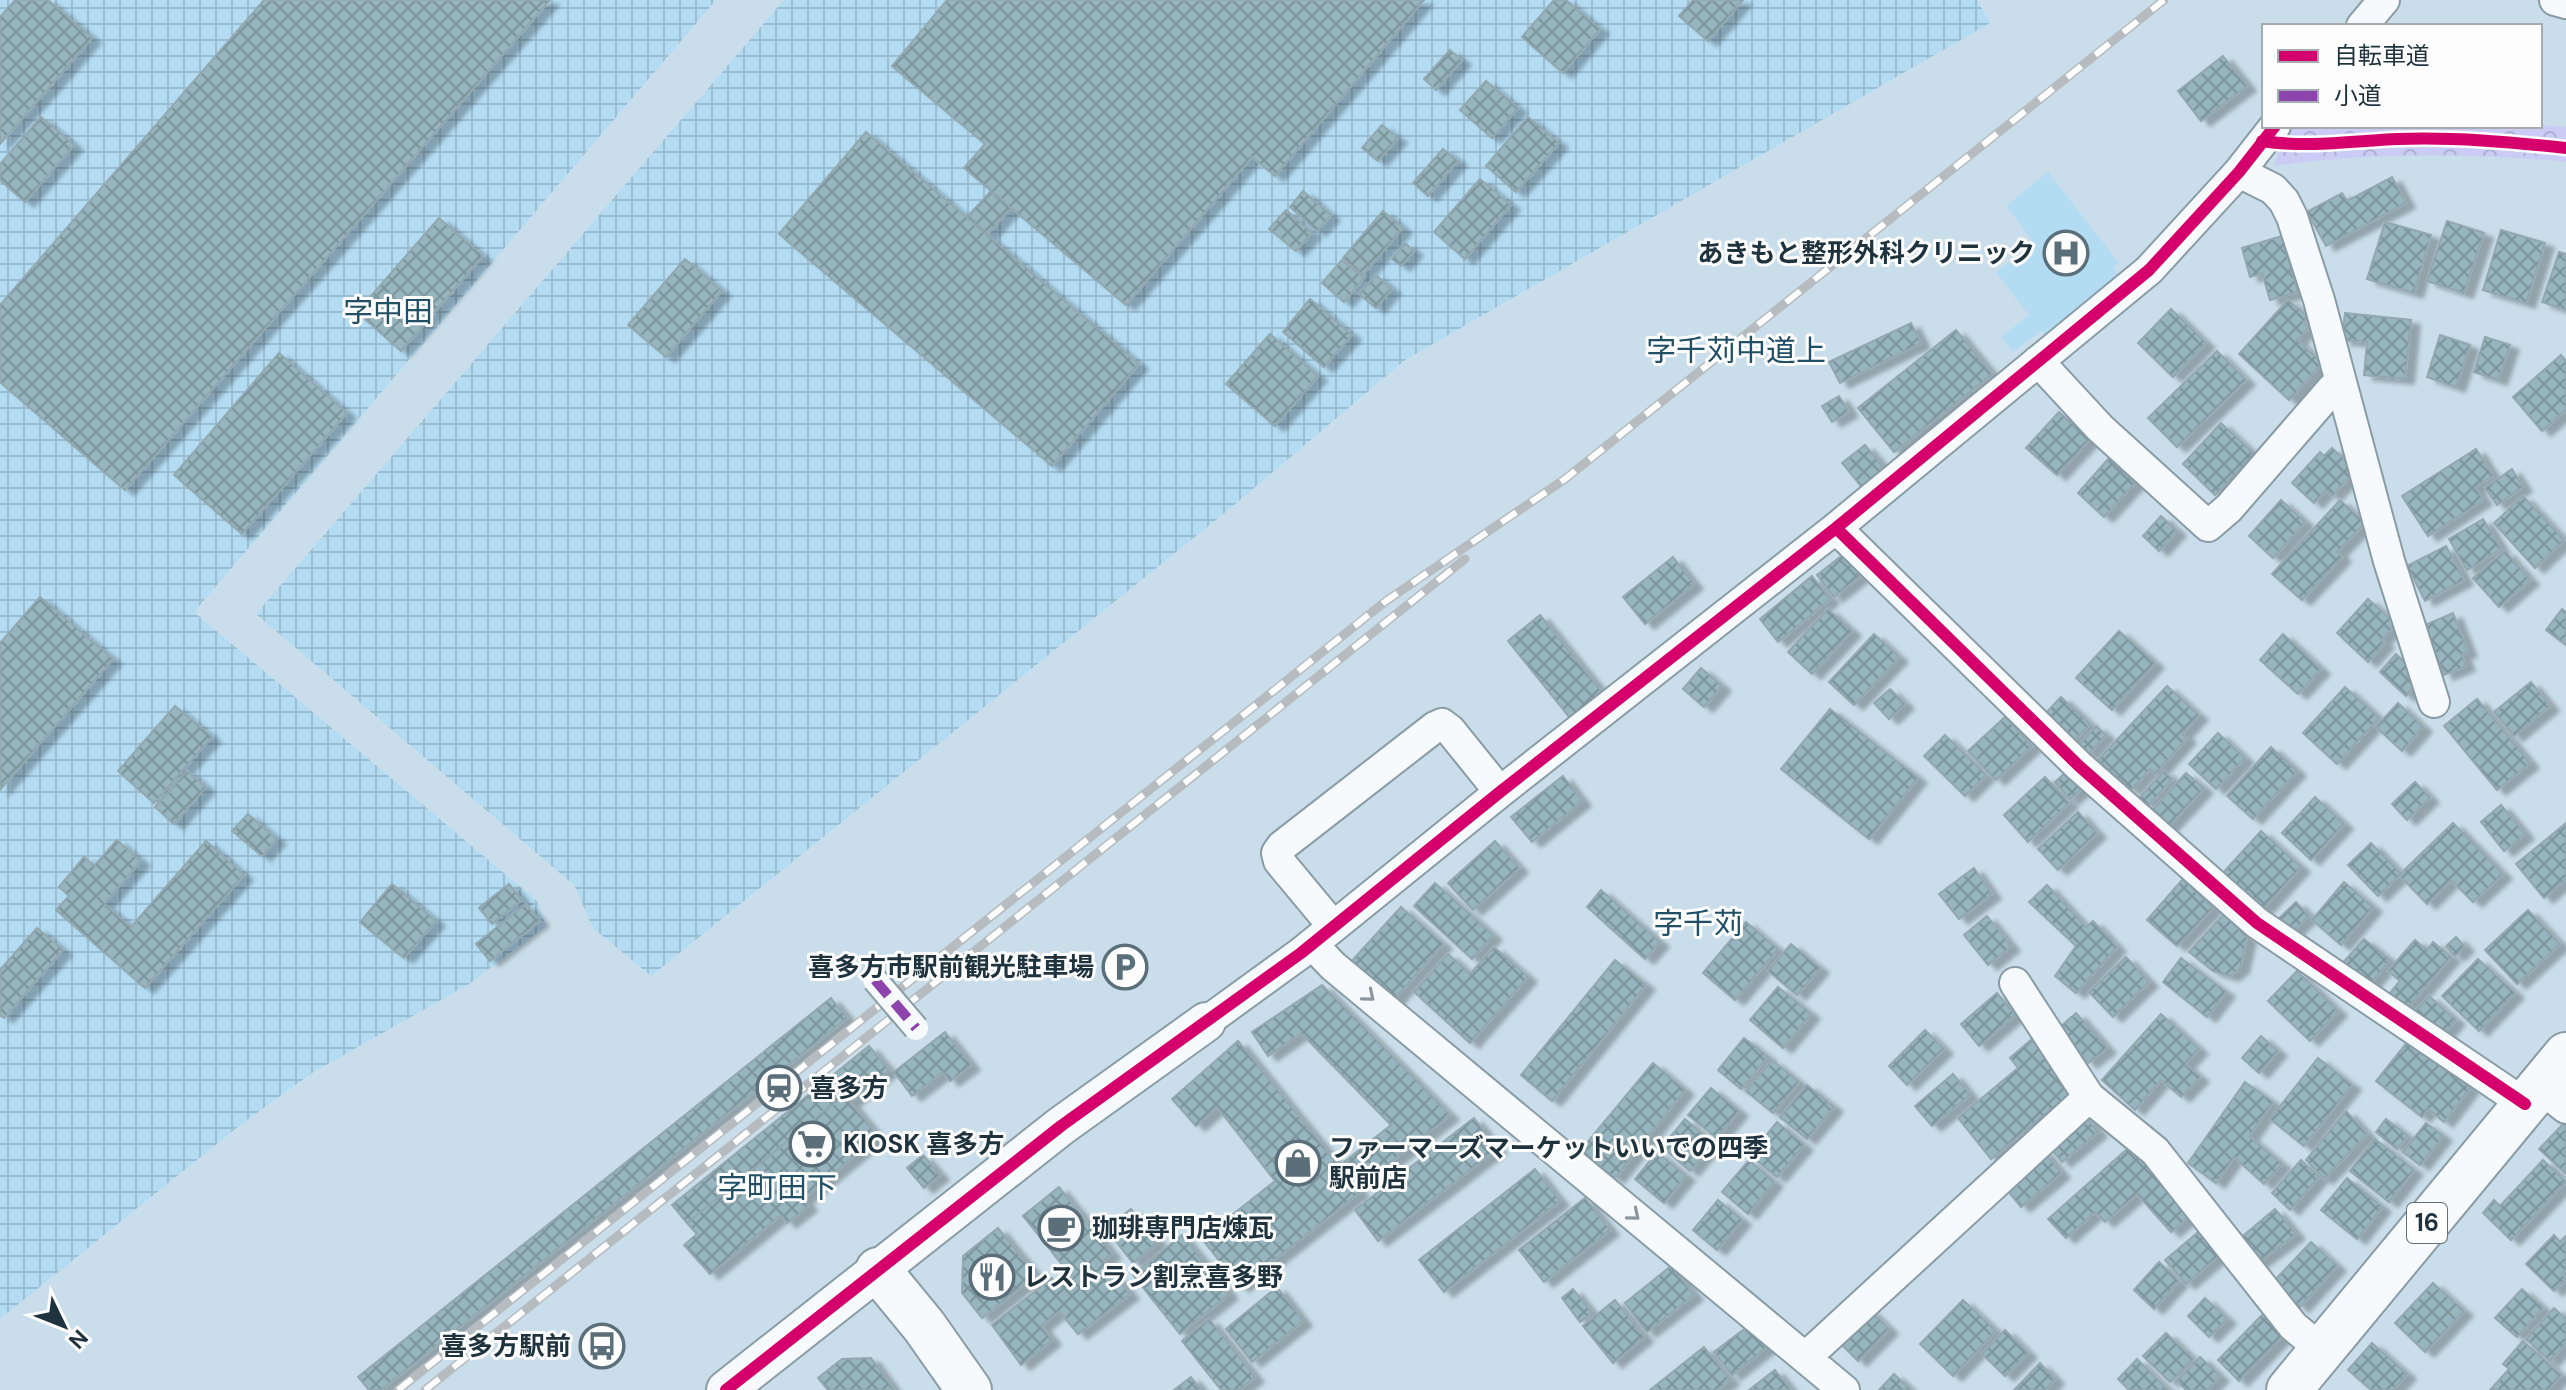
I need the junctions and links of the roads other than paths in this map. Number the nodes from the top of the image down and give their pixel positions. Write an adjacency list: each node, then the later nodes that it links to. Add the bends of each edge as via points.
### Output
1 (2384, 0): 4 (street)
2 (2555, 0): 3 (street)
3 (2566, 3)
4 (2364, 24)
5 (2273, 128): 6 (street)
6 (2239, 172): 7 (street, via 2149,270); 8 (street, via 2273,189 2284,201 2319,300)
7 (2038, 361): 8 (street, via 2100,428 2208,526 2332,389); 9 (street)
8 (2342, 388): 10 (street)
9 (1836, 528): 11 (street); 17 (street, via 2079,766 2257,923)
10 (2434, 702)
11 (1500, 792): 12 (street); 12 (street, via 1442,724 1282,846 1279,861)
12 (1322, 935): 15 (street); 21 (street, one-way to 21, via 1333,966)
13 (875, 980): 16 (street, bridge)
14 (2015, 983): 18 (street)
15 (1206, 1022): 19 (street, via 1061,1126)
16 (916, 1028)
17 (2549, 1088): 20 (main road, 16)
18 (2089, 1097): 20 (street, via 2155,1151 2293,1326); 21 (street)
19 (878, 1270): 22 (street); 23 (main road)
20 (2322, 1350): 25 (main road, 16)
21 (1806, 1357): 24 (street)
22 (726, 1390)
23 (969, 1390)
24 (1844, 1390)
25 (2289, 1390)

